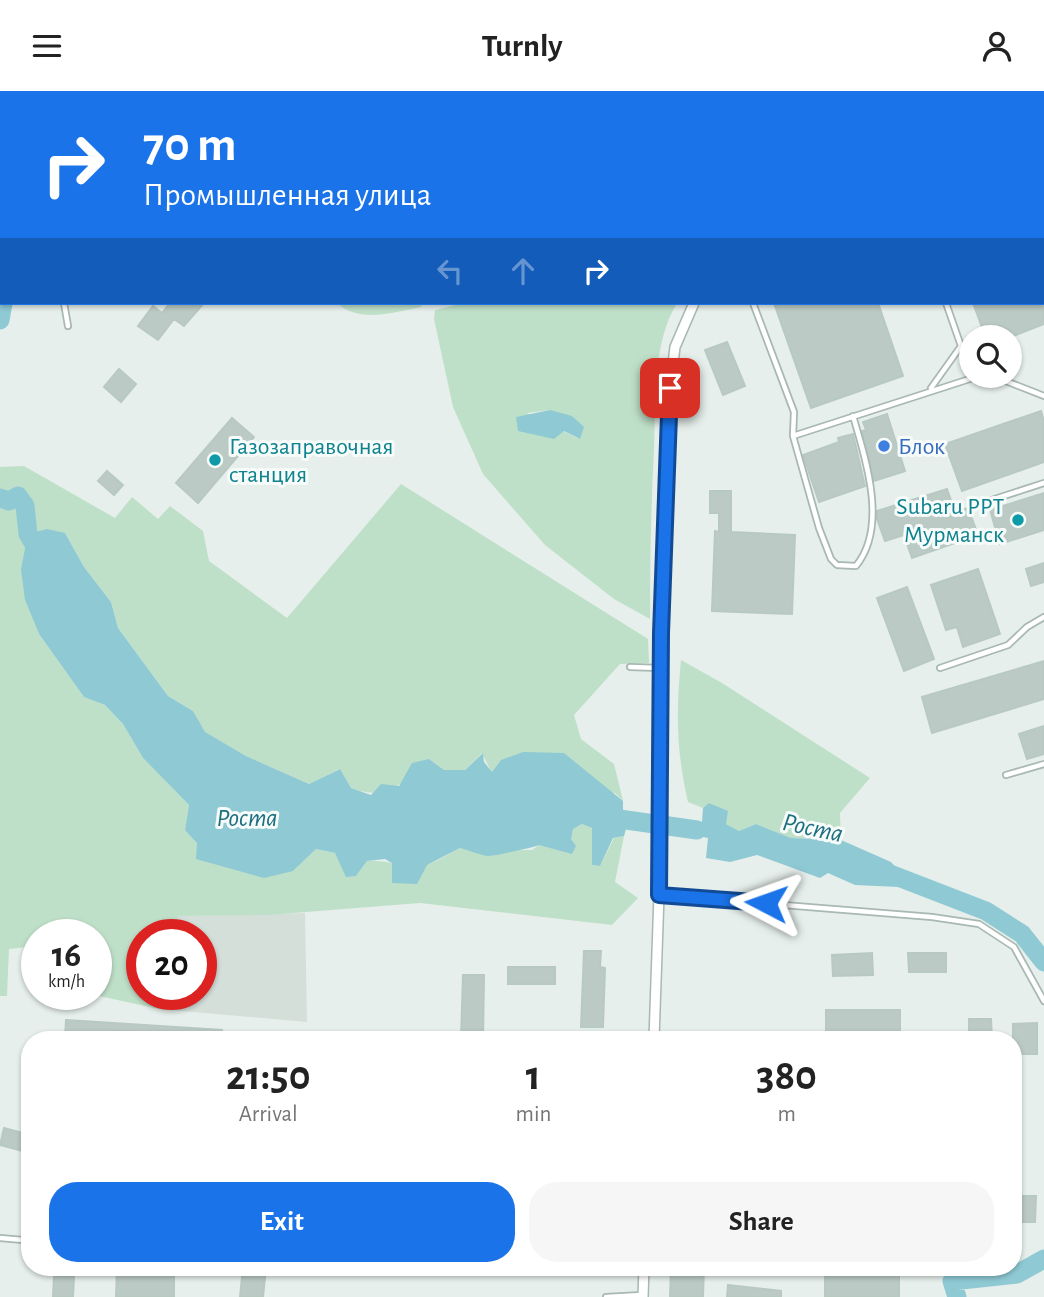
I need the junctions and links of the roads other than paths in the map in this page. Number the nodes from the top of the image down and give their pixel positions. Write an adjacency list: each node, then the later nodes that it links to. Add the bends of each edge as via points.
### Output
1 (64, 305): 5 (lane)
2 (693, 305): 16 (street, via 675,347 670,388)
3 (754, 305): 11 (lane, via 794,412)
4 (947, 305): 8 (lane, via 961,346)
5 (68, 326)
6 (959, 381): 8 (lane)
7 (1022, 387): 9 (lane)
8 (930, 389): 10 (lane)
9 (1044, 396)
10 (853, 416): 11 (lane); 11 (lane, via 873,485 865,555 856,566 837,565 831,559)
11 (793, 436)
12 (1044, 483): 13 (lane)
13 (973, 506)
14 (1044, 617): 17 (lane, via 1008,645)
15 (630, 667): 16 (lane)
16 (660, 668): 20 (street)
17 (940, 668)
18 (1044, 764): 19 (lane)
19 (1006, 775)
20 (659, 895): 21 (lane, via 979,924 1014,947); 22 (street)
21 (1044, 1001)
22 (654, 1031)
23 (0, 1238): 24 (lane)
24 (21, 1240)
25 (644, 1276): 26 (street)
26 (643, 1296): 27 (lane)
27 (606, 1297)

